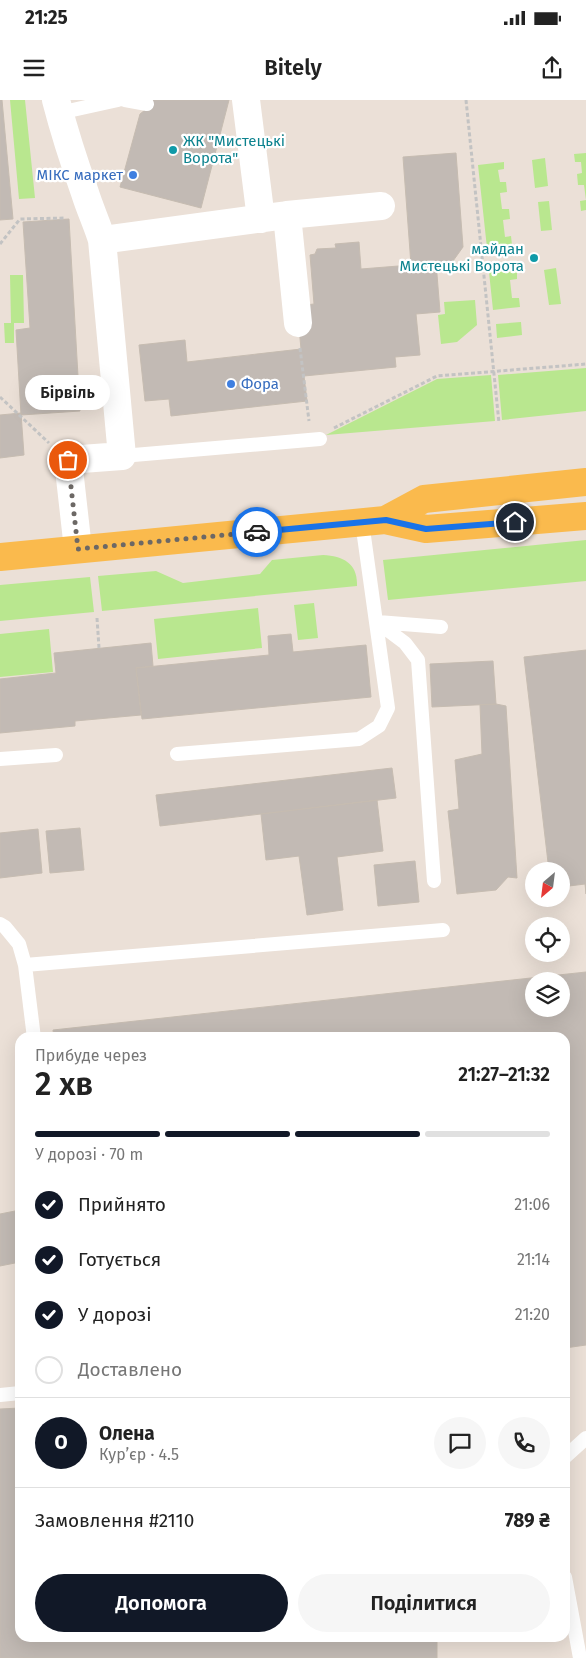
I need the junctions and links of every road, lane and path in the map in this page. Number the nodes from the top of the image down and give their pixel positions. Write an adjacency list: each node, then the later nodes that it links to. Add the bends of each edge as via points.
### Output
1 (118, 100): 6 (lane)
2 (125, 100): 5 (lane)
3 (246, 100): 8 (street)
4 (466, 100): 13 (path)
5 (147, 104)
6 (58, 107): 9 (street)
7 (381, 206): 8 (street)
8 (274, 217): 9 (street); 11 (street)
9 (98, 228): 10 (path, via 20,220); 17 (street)
10 (0, 244)
11 (298, 323): 16 (path)
12 (586, 364): 13 (path)
13 (494, 372): 15 (path); 16 (path, via 437,376)
14 (0, 397): 18 (path)
15 (499, 423)
16 (316, 439): 17 (lane)
17 (122, 456): 18 (street)
18 (68, 460): 22 (street)
19 (586, 482): 21 (main road, via 424,498)
20 (586, 516): 21 (main road, via 426,529)
21 (374, 521): 22 (main road); 25 (lane)
22 (78, 549): 23 (main road)
23 (0, 557)
24 (97, 618): 27 (path)
25 (377, 622): 26 (lane); 28 (lane, via 388,708 379,726 359,739); 31 (lane, via 405,643 418,660)
26 (441, 627)
27 (99, 648)
28 (177, 754)
29 (56, 755): 30 (lane)
30 (0, 759)
31 (434, 881)
32 (0, 924): 34 (lane, via 19,944)
33 (443, 930): 34 (lane)
34 (24, 965): 35 (lane)
35 (33, 1032)
36 (15, 1394): 37 (lane)
37 (0, 1395)
38 (586, 1438): 39 (lane)
39 (570, 1452)
40 (570, 1604): 41 (lane)
41 (580, 1658)

